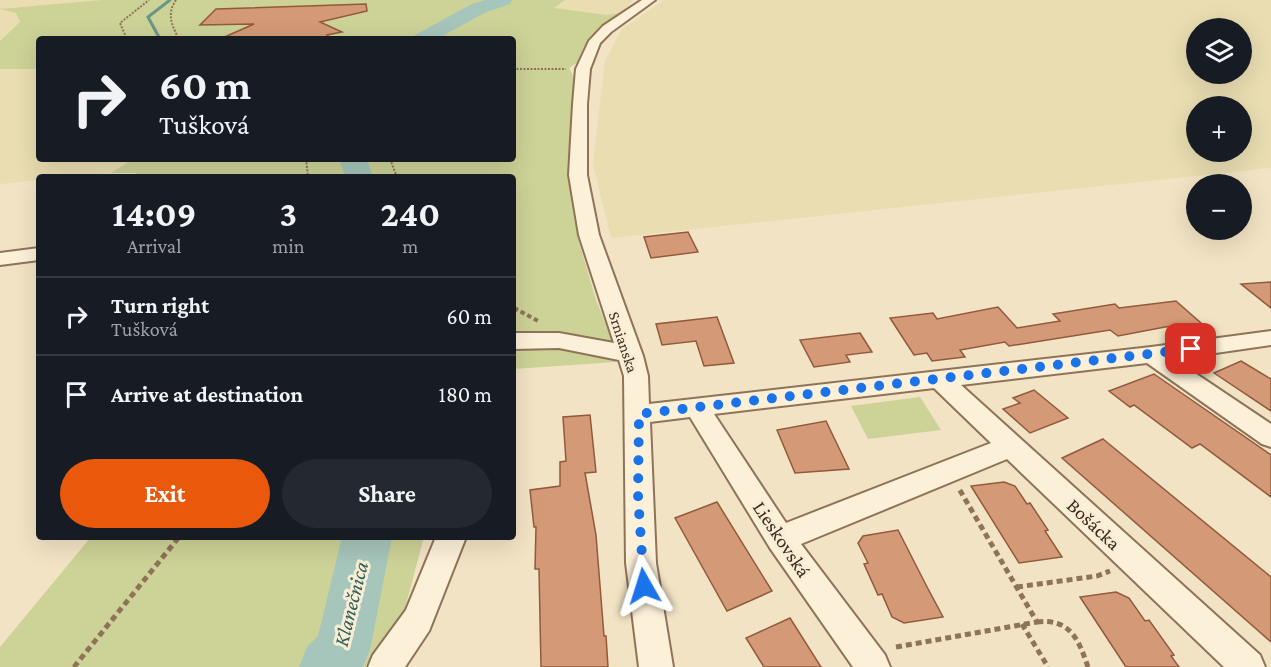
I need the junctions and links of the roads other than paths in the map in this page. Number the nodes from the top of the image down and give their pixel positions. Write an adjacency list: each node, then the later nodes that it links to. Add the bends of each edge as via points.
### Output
1 (649, 0): 7 (street, Srnianska, via 599,36 583,69 578,175 590,235)
2 (36, 254): 3 (street)
3 (0, 259)
4 (1271, 338): 6 (street)
5 (516, 341): 7 (street, via 542,338 579,342)
6 (1151, 355): 8 (street); 11 (street)
7 (631, 356): 10 (street, Srnianska)
8 (940, 380): 9 (street); 12 (street, Bošácka)
9 (696, 407): 10 (street); 13 (street, Lieskovská)
10 (639, 414): 17 (street, Srnianska, via 641,563)
11 (1271, 437)
12 (1011, 446): 13 (street); 18 (street, Bošácka)
13 (780, 539): 15 (street, Lieskovská)
14 (450, 540): 16 (street, via 418,620)
15 (884, 657)
16 (385, 667)
17 (656, 667)
18 (1248, 667)

